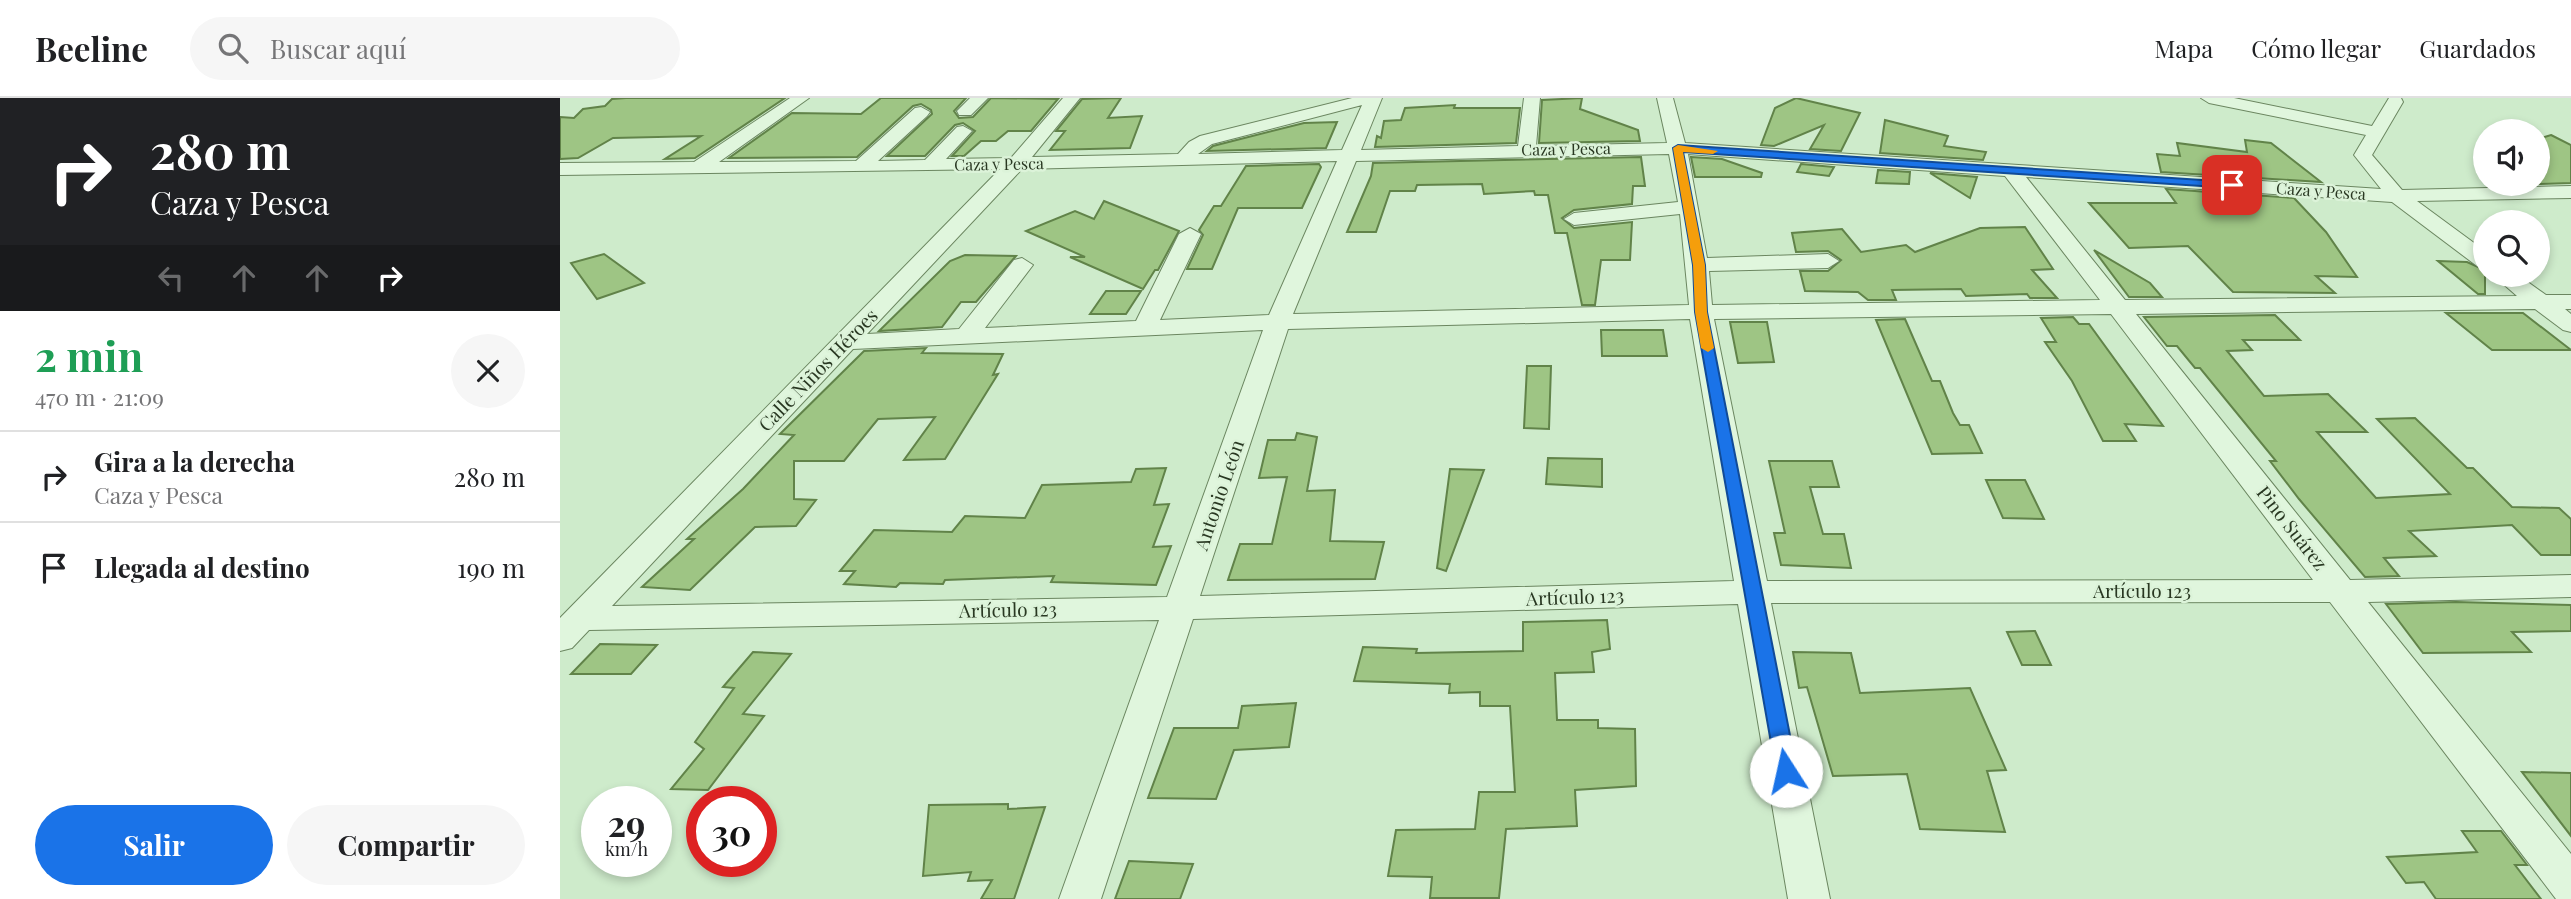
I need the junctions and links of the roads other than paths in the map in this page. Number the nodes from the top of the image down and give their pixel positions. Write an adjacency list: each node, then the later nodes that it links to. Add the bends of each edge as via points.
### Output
1 (801, 98): 19 (street)
2 (980, 98): 9 (street)
3 (1072, 98): 17 (street, Calle Niños Héroes)
4 (1373, 98): 15 (street, Antonio León); 16 (street, Antonio León, via 1206,139)
5 (1532, 98): 14 (street)
6 (1665, 98): 13 (street)
7 (2209, 98): 12 (street)
8 (2395, 102): 12 (street)
9 (965, 111)
10 (921, 112): 20 (street)
11 (963, 131): 18 (street)
12 (2376, 132): 24 (street, via 2363,155)
13 (1678, 148): 14 (street, Caza y Pesca); 22 (street, Caza y Pesca); 25 (street)
14 (1527, 149): 15 (street, Caza y Pesca)
15 (1351, 155): 16 (street, Caza y Pesca); 37 (street, Antonio León)
16 (1183, 160): 17 (street, Caza y Pesca)
17 (1017, 163): 18 (street, Caza y Pesca); 41 (street, Calle Niños Héroes)
18 (931, 165): 20 (street, Caza y Pesca)
19 (699, 167): 20 (street, Caza y Pesca); 21 (street, Caza y Pesca)
20 (861, 167)
21 (560, 169)
22 (2012, 172): 24 (street, Caza y Pesca); 35 (street, Pino Suárez)
23 (2571, 192): 24 (street, Caza y Pesca)
24 (2397, 196): 28 (street)
25 (1688, 207): 26 (street); 31 (street)
26 (1574, 219)
27 (1190, 234): 39 (street)
28 (2473, 252)
29 (1828, 261): 31 (street)
30 (1022, 265): 40 (street)
31 (1699, 265): 36 (street)
32 (2520, 287): 34 (street)
33 (2571, 302): 34 (street)
34 (2542, 303): 35 (street); 38 (street)
35 (2122, 309): 36 (street); 43 (street, Pino Suárez)
36 (1701, 312): 37 (street); 44 (street)
37 (1278, 322): 39 (street); 45 (street, Antonio León)
38 (2571, 325)
39 (1145, 327): 40 (street)
40 (965, 338): 41 (street)
41 (845, 342): 46 (street, Calle Niños Héroes)
42 (2571, 586): 43 (street, Artículo 123)
43 (2341, 591): 44 (street, Artículo 123); 47 (street, Pino Suárez)
44 (1754, 592): 45 (street, Artículo 123); 49 (street)
45 (1180, 608): 46 (street, Artículo 123); 48 (street, Antonio León)
46 (570, 628)
47 (2571, 886)
48 (1080, 899)
49 (1809, 899)

